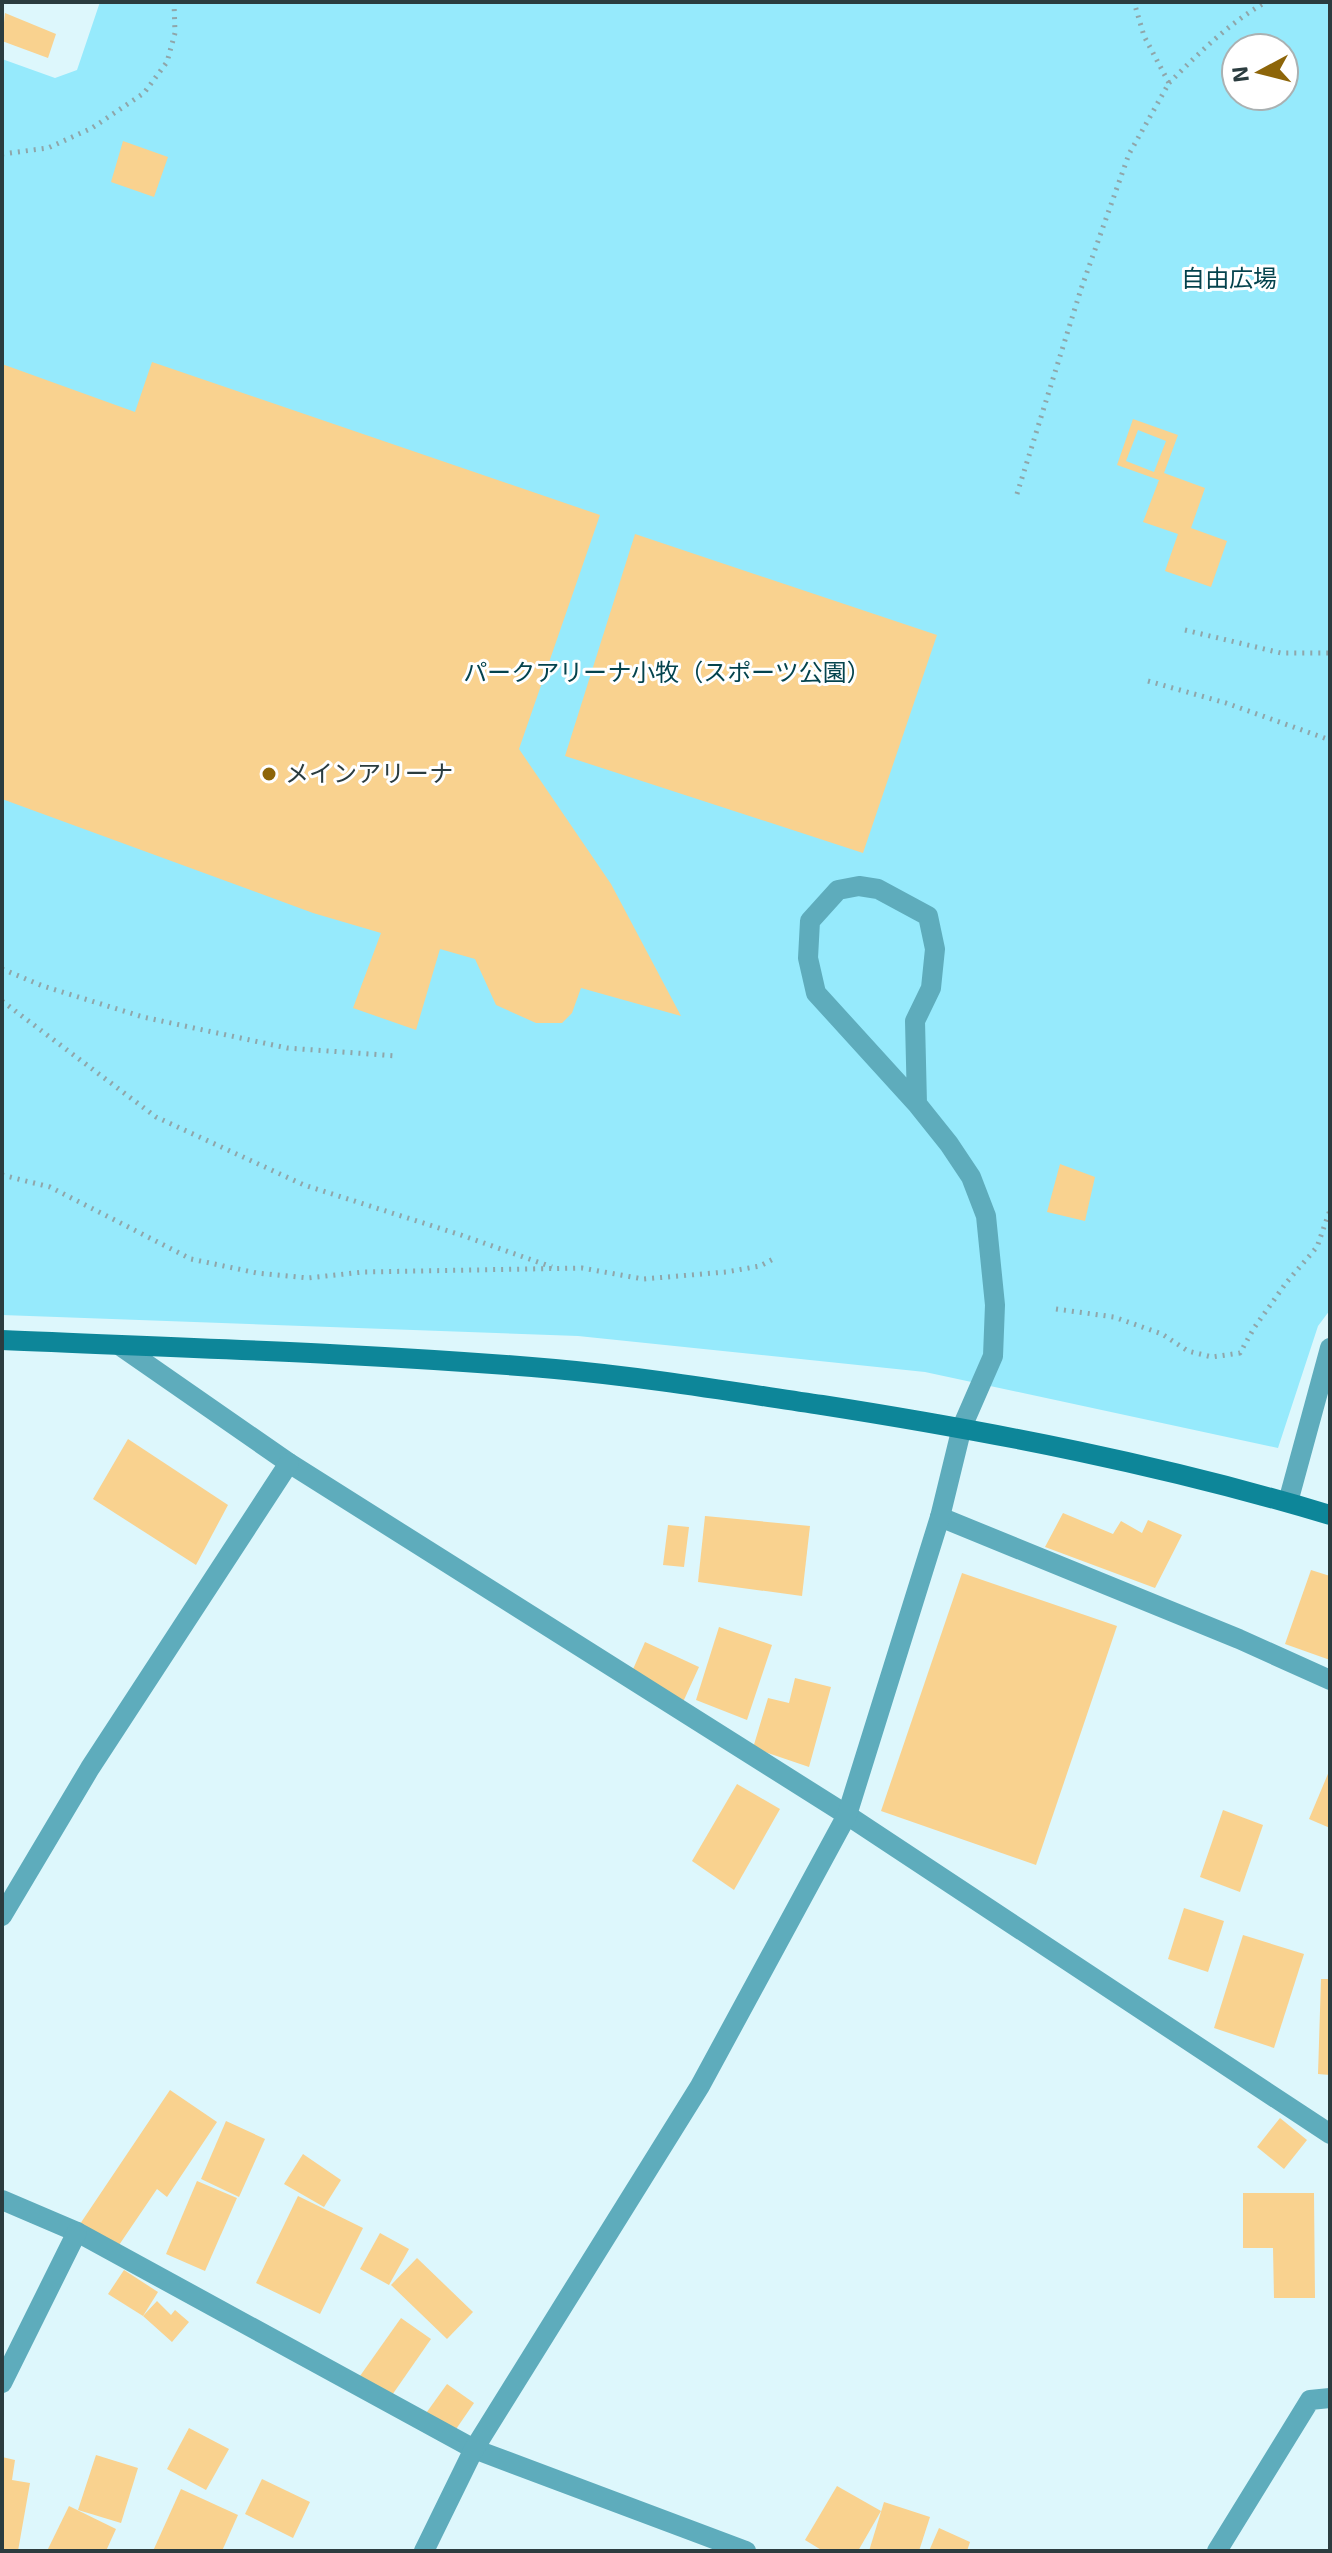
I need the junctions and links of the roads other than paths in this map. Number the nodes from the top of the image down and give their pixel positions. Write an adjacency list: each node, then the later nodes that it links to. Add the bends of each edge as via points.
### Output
1 (917, 1104): 1 (street, via 816,993 808,958 810,921 838,890 878,889 928,916 935,949 931,988 915,1021); 5 (street, via 971,1177 986,1216 995,1305 993,1356)
2 (2, 1340): 3 (street)
3 (119, 1345): 5 (street, via 559,1369); 6 (street)
4 (1330, 1348): 7 (street)
5 (962, 1427): 7 (street); 9 (street)
6 (289, 1463): 11 (street); 12 (street, via 90,1768)
7 (1288, 1502): 8 (street)
8 (1330, 1515)
9 (940, 1517): 10 (street); 11 (street)
10 (1330, 1680)
11 (847, 1815): 13 (street); 18 (street, via 700,2086)
12 (2, 1916)
13 (1330, 2134)
14 (2, 2200): 15 (street)
15 (77, 2232): 16 (street); 18 (street)
16 (2, 2383)
17 (1330, 2398): 21 (street, via 1310,2400)
18 (474, 2449): 19 (street); 20 (street)
19 (424, 2551)
20 (746, 2551)
21 (1217, 2551)

